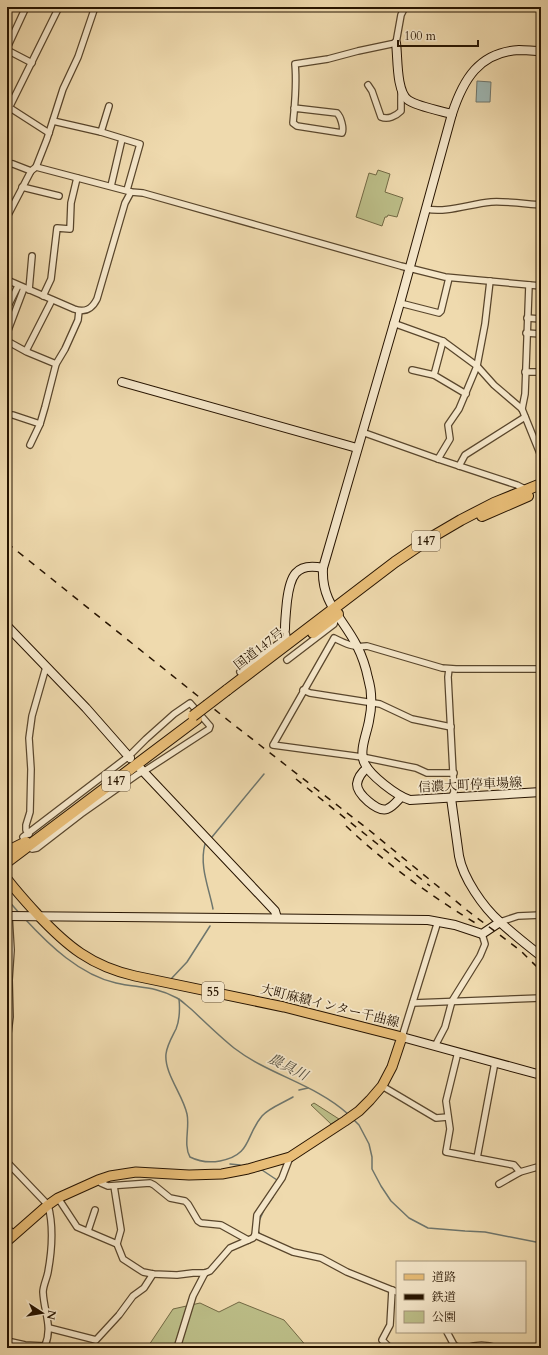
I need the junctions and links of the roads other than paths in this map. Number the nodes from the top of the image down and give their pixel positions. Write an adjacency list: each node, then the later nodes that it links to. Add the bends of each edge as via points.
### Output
1 (58, 7): 8 (street)
2 (95, 7): 17 (street)
3 (405, 7): 5 (street)
4 (24, 8): 6 (street)
5 (396, 43): 10 (street); 14 (street, via 295,64)
6 (7, 49): 8 (street)
7 (541, 51): 16 (street, via 518,50 486,59 474,69 465,82)
8 (32, 63): 12 (street, via 11,104)
9 (368, 85): 15 (street, via 381,117 394,116)
10 (401, 92): 11 (street); 15 (street)
11 (408, 100): 15 (street); 16 (street)
12 (7, 106): 19 (street)
13 (109, 106): 18 (street)
14 (294, 108): 14 (street, via 293,123 297,126 337,134 343,132 337,113)
15 (401, 110)
16 (452, 114): 30 (street)
17 (53, 121): 18 (street); 19 (street)
18 (101, 132): 20 (street)
19 (49, 133): 22 (street)
20 (122, 139): 25 (street); 27 (street, via 140,144)
21 (7, 163): 23 (street)
22 (36, 167): 23 (street); 24 (street)
23 (31, 171): 26 (street)
24 (77, 178): 25 (street); 40 (street, via 71,203 70,229 57,228 51,279)
25 (111, 186): 27 (street)
26 (22, 187): 28 (street); 31 (street)
27 (129, 191): 33 (street); 44 (street, via 97,299 87,310)
28 (59, 196)
29 (541, 205): 30 (street, via 492,202 452,209)
30 (426, 209): 33 (street)
31 (7, 217)
32 (32, 256): 39 (street)
33 (409, 268): 34 (street); 42 (street)
34 (449, 278): 36 (street); 42 (street, via 439,313)
35 (7, 280): 39 (street)
36 (490, 281): 37 (street); 55 (street)
37 (529, 285): 38 (street); 45 (street)
38 (541, 286)
39 (24, 288): 40 (street); 43 (street); 48 (street)
40 (43, 296): 41 (street)
41 (52, 300): 44 (street); 53 (street)
42 (400, 303): 47 (street)
43 (7, 308)
44 (79, 311): 54 (street, via 78,320)
45 (527, 318): 46 (street); 49 (street)
46 (541, 319)
47 (393, 323): 52 (street); 66 (street)
48 (7, 332)
49 (526, 333): 50 (street); 57 (street)
50 (541, 334)
51 (7, 341): 53 (street)
52 (443, 341): 55 (street); 59 (street)
53 (26, 351): 54 (street)
54 (56, 364): 65 (street)
55 (477, 366): 61 (street); 62 (street)
56 (412, 370): 59 (street)
57 (525, 372): 58 (street); 62 (street)
58 (541, 372)
59 (434, 375): 61 (street)
60 (122, 382): 68 (street)
61 (466, 394): 70 (street, via 448,425 450,438)
62 (522, 410): 64 (street)
63 (13, 414): 65 (street)
64 (525, 417): 69 (street); 71 (street, via 465,455)
65 (40, 424): 67 (street)
66 (362, 432): 68 (street); 70 (street)
67 (30, 445)
68 (357, 448): 75 (street)
69 (541, 456)
70 (438, 459): 71 (street)
71 (459, 466): 74 (street, via 517,485)
72 (541, 484): 74 (highway, 国道147号 / 147)
73 (541, 491): 74 (highway, 国道147号 / 147)
74 (528, 492): 76 (highway, 国道147号 / 147, via 442,539)
75 (323, 568): 76 (street, via 322,580); 78 (street, via 306,566 291,579)
76 (335, 612): 79 (street); 80 (street, via 334,624); 96 (highway, 国道147号 / 147)
77 (7, 626): 81 (street)
78 (285, 629): 84 (street, via 287,637)
79 (358, 647): 82 (street, via 367,646); 85 (street, via 334,638); 86 (street, via 369,679)
80 (288, 660)
81 (46, 667): 88 (street); 96 (street, via 32,716 29,738 31,769 30,812 26,825)
82 (449, 669): 83 (street); 87 (street)
83 (541, 669)
84 (240, 672)
85 (303, 690): 86 (street); 89 (street, via 273,745)
86 (371, 702): 87 (street, via 386,706 412,720); 89 (street)
87 (451, 727): 92 (street)
88 (129, 757): 91 (street, via 146,738 190,703 210,726); 96 (street)
89 (362, 757): 90 (street); 92 (street, via 416,768 426,773)
90 (367, 768): 94 (street); 94 (street, via 357,784 359,792 369,802 378,808 386,809)
91 (141, 770): 96 (street, via 37,848 32,849); 104 (street, via 276,911)
92 (454, 773): 95 (street)
93 (541, 792): 95 (street, 信濃大町停車場線)
94 (401, 797): 95 (street, 信濃大町停車場線, via 410,800)
95 (452, 798): 106 (street, via 462,870 479,897)
96 (28, 841): 97 (highway, 147); 98 (highway, 国道147号 / 147); 99 (highway, 国道147号 / 147)
97 (7, 851)
98 (7, 858)
99 (7, 862)
100 (7, 879): 103 (main road, 大町麻績インター千曲線 / 55)
101 (541, 915): 106 (street, via 518,916)
102 (11, 916): 103 (street); 113 (street, via 10,1017)
103 (36, 916): 104 (street); 112 (main road, 大町麻績インター千曲線 / 55, via 72,948 117,971 284,1007)
104 (277, 918): 105 (street)
105 (438, 921): 107 (street); 111 (street)
106 (500, 922): 107 (street); 108 (street)
107 (482, 934): 110 (street, via 485,944 480,956)
108 (541, 956)
109 (541, 998): 110 (street)
110 (452, 1001): 111 (street); 114 (street, via 445,1027)
111 (413, 1003): 112 (street)
112 (402, 1036): 114 (street); 118 (main road, 大町麻績インター千曲線, via 392,1067)
113 (7, 1041)
114 (435, 1046): 115 (street)
115 (458, 1052): 116 (street); 119 (street, via 447,1091)
116 (495, 1062): 117 (street); 121 (street)
117 (541, 1075)
118 (382, 1086): 119 (street, via 436,1118); 120 (main road, 大町麻績インター千曲線, via 357,1112)
119 (448, 1117): 121 (street, via 450,1129 446,1152)
120 (290, 1157): 125 (main road, 大町麻績インター千曲線, via 222,1174 136,1172); 133 (street, via 282,1178 257,1215)
121 (477, 1158): 124 (street, via 514,1165)
122 (7, 1162): 129 (street)
123 (541, 1166): 124 (street)
124 (520, 1172): 126 (street)
125 (98, 1180): 127 (street, via 105,1185); 128 (main road, 大町麻績インター千曲線)
126 (499, 1184)
127 (114, 1186): 134 (street, via 150,1183 166,1196 188,1204 201,1223 221,1225); 136 (street, via 121,1230)
128 (58, 1198): 129 (main road, 大町麻績インター千曲線); 131 (street, via 77,1227)
129 (48, 1205): 132 (main road, 大町麻績インター千曲線); 140 (street, via 52,1232 51,1258 43,1290)
130 (95, 1210): 131 (street)
131 (88, 1231): 136 (street)
132 (11, 1232): 135 (main road, 大町麻績インター千曲線)
133 (255, 1235): 134 (street); 139 (street, via 293,1252 322,1258 347,1272)
134 (248, 1240): 137 (street, via 230,1248 210,1271)
135 (7, 1241)
136 (117, 1244): 138 (street, via 123,1259 143,1272)
137 (205, 1273): 138 (street); 143 (street, via 193,1296)
138 (153, 1274): 140 (street, via 144,1288 133,1296 96,1340)
139 (394, 1291): 144 (street, via 390,1325 382,1340)
140 (49, 1328): 142 (street, via 45,1346)
141 (448, 1333): 145 (street, via 454,1345)
142 (7, 1341)
143 (176, 1348)
144 (390, 1348)
145 (459, 1348)
146 (466, 1348): 147 (street, via 476,1344)
147 (497, 1348)

